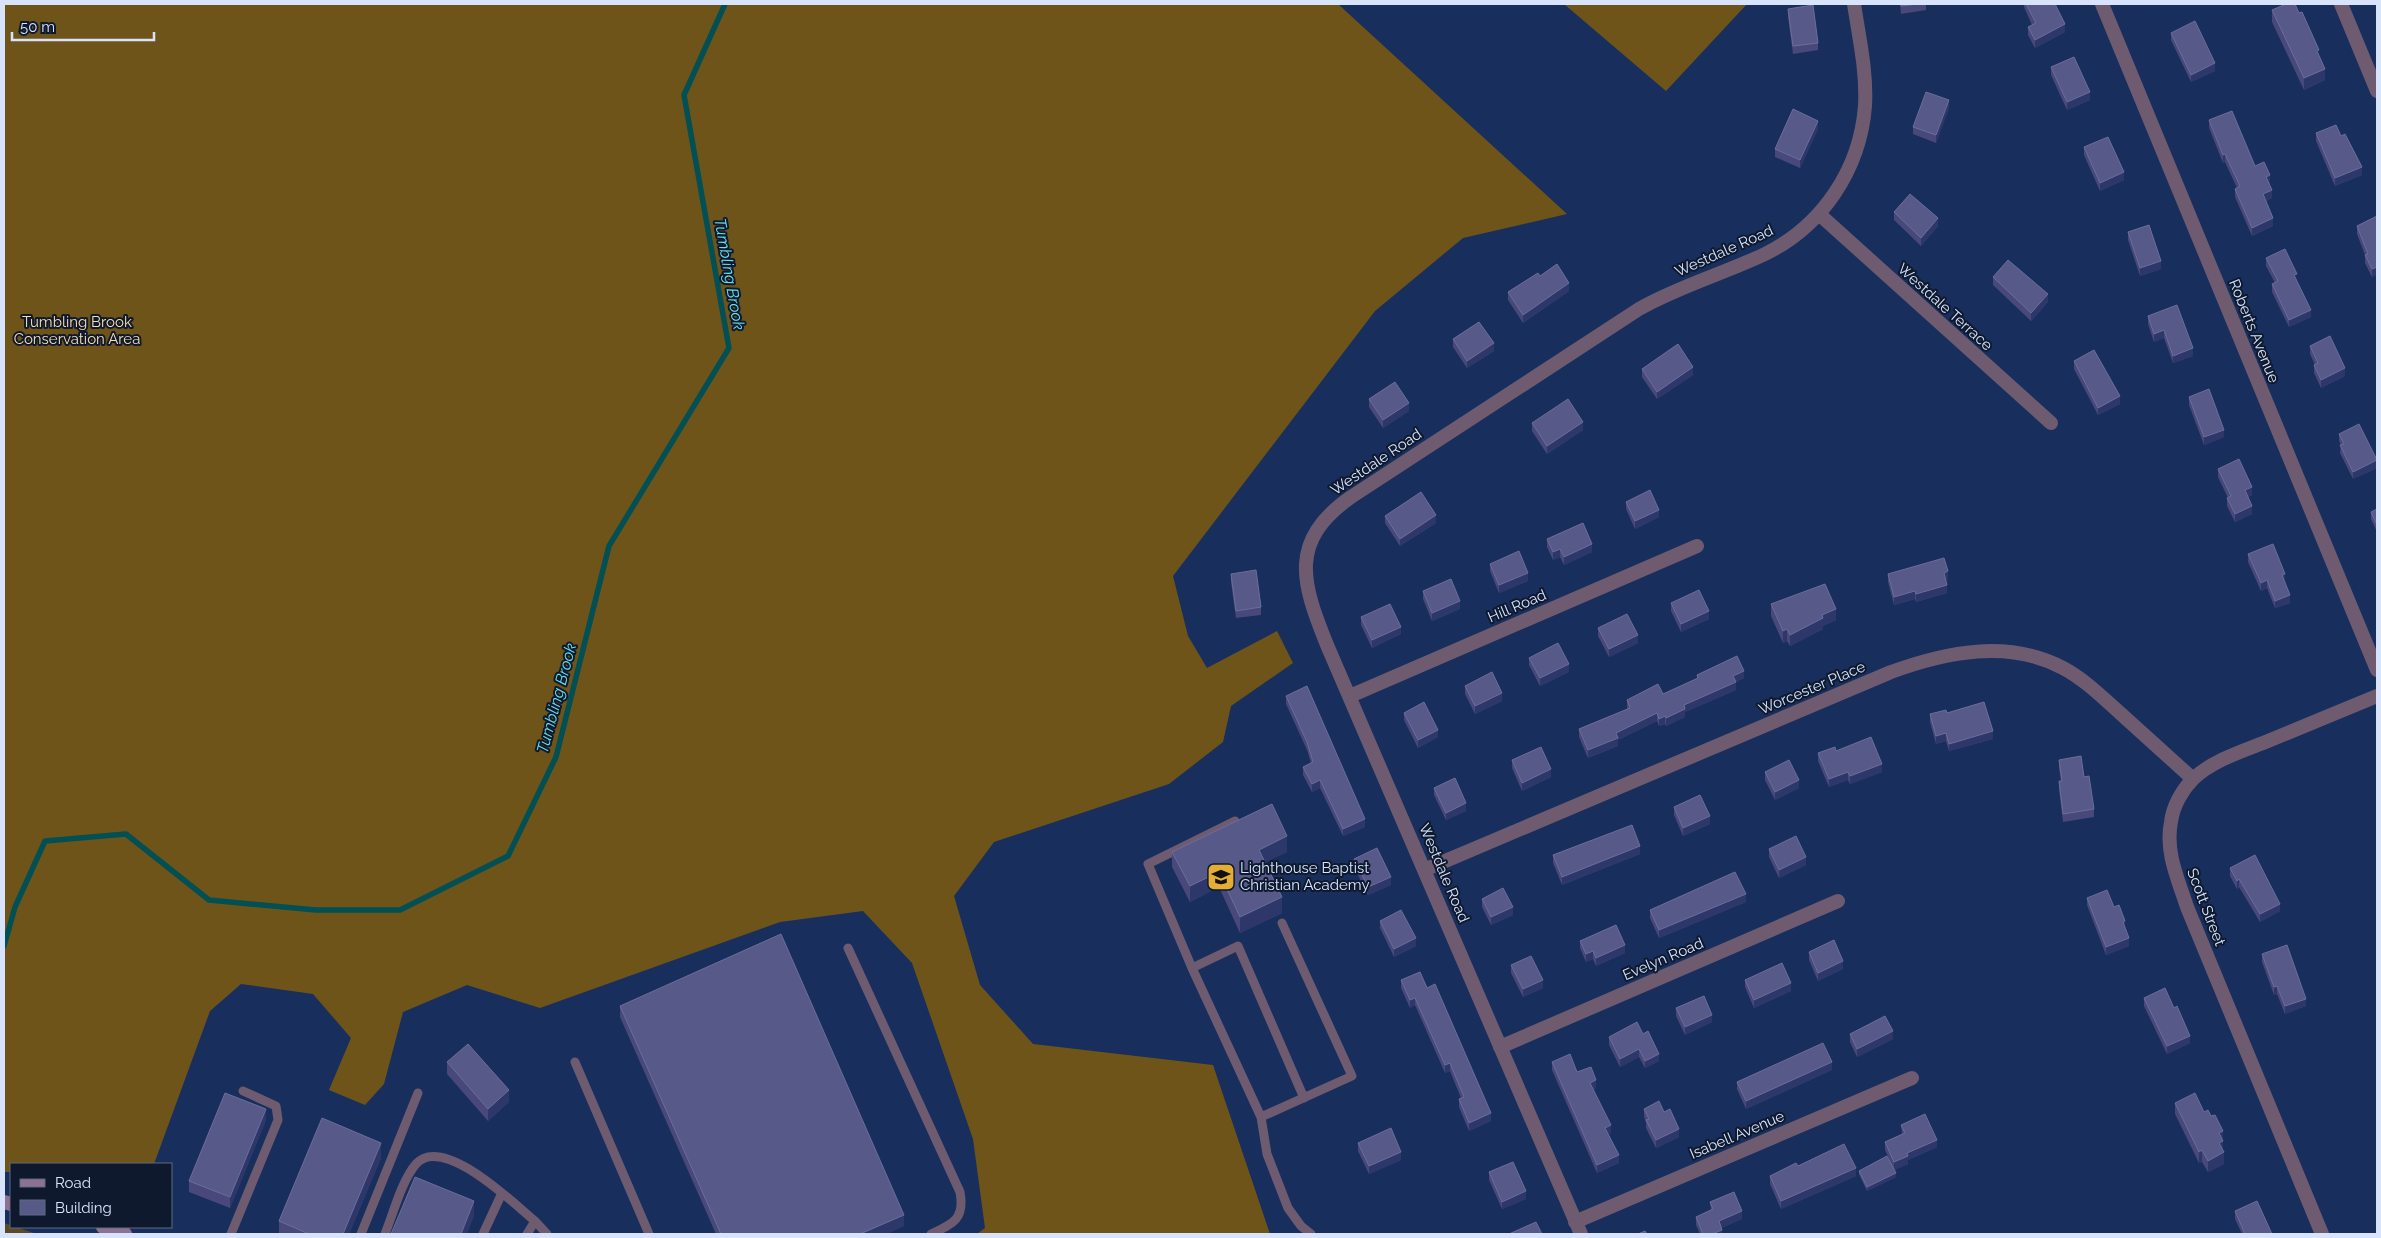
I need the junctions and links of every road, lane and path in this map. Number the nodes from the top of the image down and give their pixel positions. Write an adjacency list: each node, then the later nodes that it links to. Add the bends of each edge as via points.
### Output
1 (1854, 4): 5 (street, Westdale Road, via 1864,88 1862,125 1858,145 1843,181)
2 (2102, 4): 8 (street, Roberts Avenue)
3 (2341, 4): 4 (street)
4 (2377, 91)
5 (1819, 214): 6 (street, Westdale Terrace); 9 (street, Westdale Road, via 1801,231 1772,250 1664,295 1639,309 1351,497 1328,516 1310,546 1305,578 1316,617)
6 (2050, 424)
7 (1697, 546): 9 (street, Hill Road)
8 (2377, 670)
9 (1350, 696): 13 (street, Westdale Road)
10 (2377, 696): 11 (street, Scott Street, via 2234,755)
11 (2193, 779): 13 (street, Worcester Place, via 2094,690 2064,669 2034,656 2003,651 1963,652 1924,660 1891,672); 39 (street, Scott Street, via 2178,801 2170,822 2169,844 2174,866 2187,907)
12 (1235, 821): 17 (lane, via 1148,864)
13 (1424, 870): 18 (street, Westdale Road)
14 (1838, 901): 18 (street, Evelyn Road)
15 (1282, 923): 23 (lane, via 1352,1076)
16 (848, 948): 37 (lane, via 960,1192 961,1212 956,1221)
17 (1192, 968): 23 (lane, via 1238,946); 24 (lane)
18 (1500, 1046): 28 (street, Westdale Road)
19 (575, 1062): 36 (lane)
20 (1912, 1078): 28 (street, Isabell Avenue)
21 (243, 1091): 30 (lane, via 276,1106 278,1120)
22 (418, 1093): 31 (lane)
23 (1304, 1098): 24 (lane)
24 (1261, 1117): 38 (lane, via 1266,1154 1288,1208 1297,1222)
25 (502, 1193): 26 (lane); 32 (lane, via 470,1169 438,1155 430,1156 422,1159 411,1171); 33 (lane)
26 (534, 1221): 34 (lane); 35 (lane)
27 (106, 1228): 29 (main road)
28 (1578, 1228)
29 (125, 1234)
30 (232, 1234)
31 (361, 1234)
32 (385, 1234)
33 (483, 1234)
34 (526, 1234)
35 (547, 1234)
36 (650, 1234)
37 (931, 1234)
38 (1311, 1234)
39 (2322, 1234)

